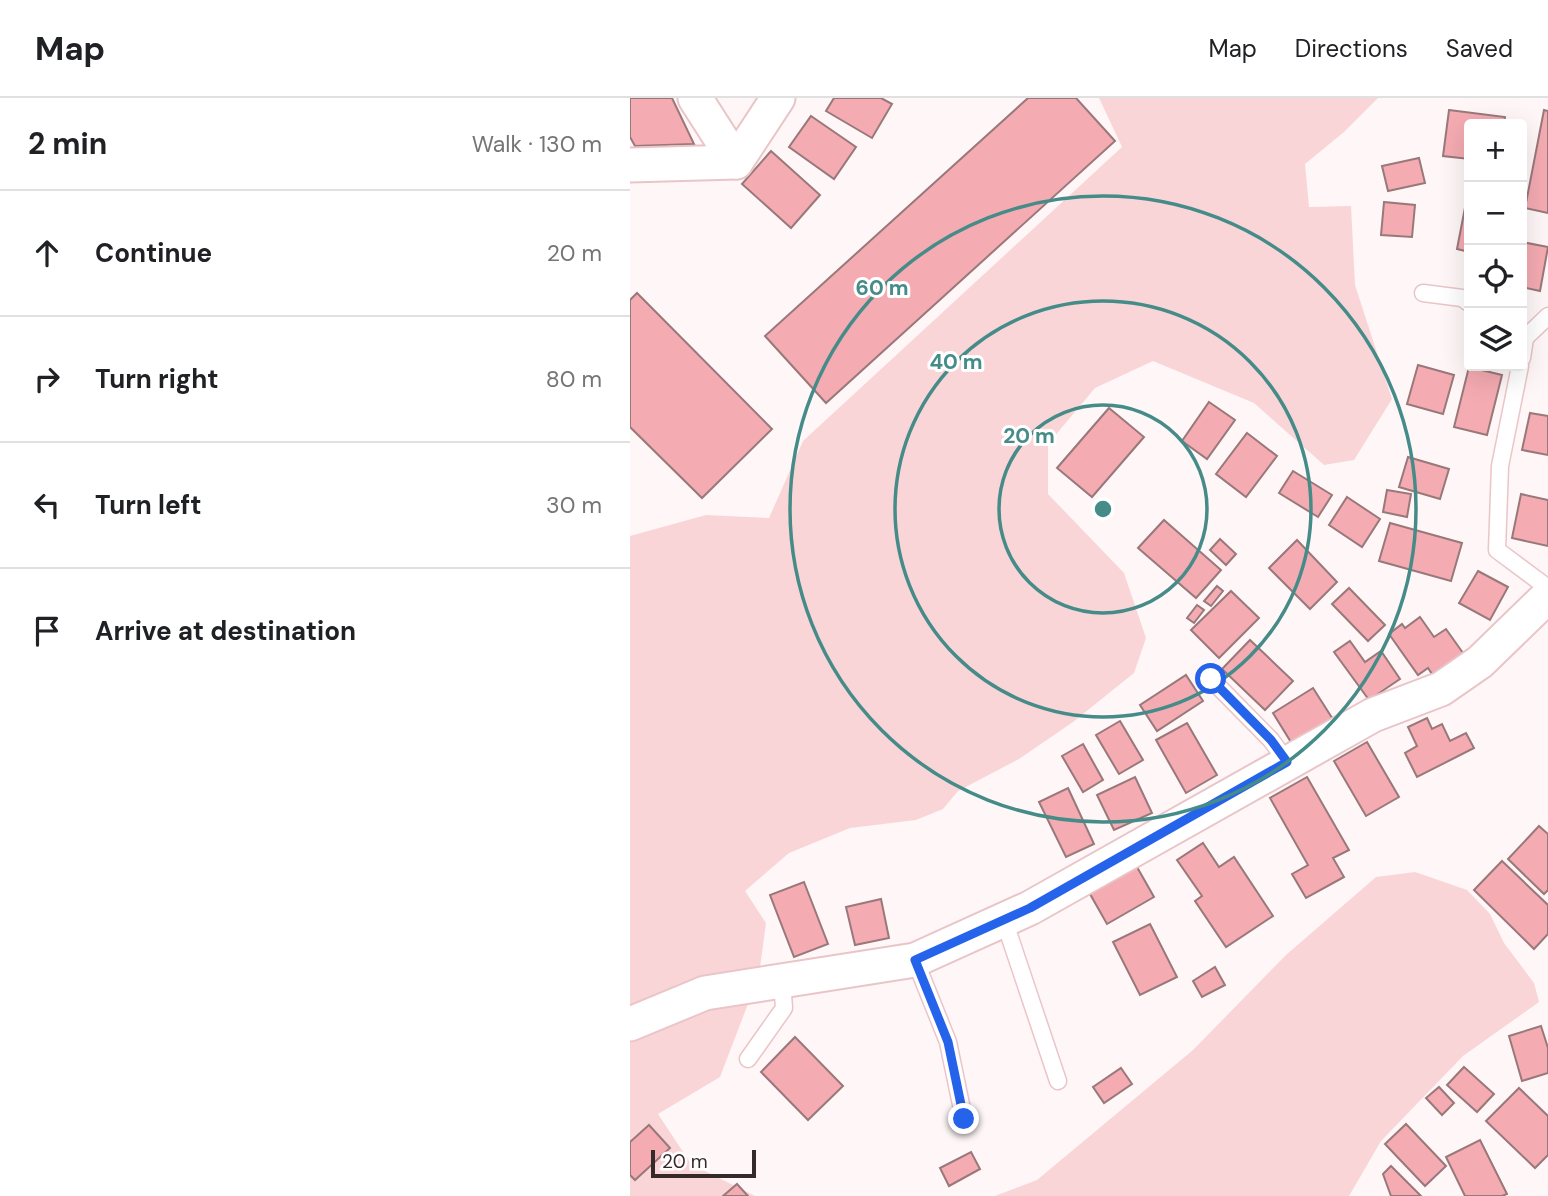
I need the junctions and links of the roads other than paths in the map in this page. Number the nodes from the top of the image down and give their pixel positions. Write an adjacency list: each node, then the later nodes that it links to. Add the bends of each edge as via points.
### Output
1 (695, 98): 3 (street)
2 (778, 98): 3 (street)
3 (736, 162): 4 (street)
4 (630, 165)
5 (1423, 293): 6 (lane)
6 (1464, 299)
7 (1548, 316): 8 (lane)
8 (1527, 334)
9 (1519, 371): 10 (lane, via 1500,466 1497,550)
10 (1548, 588)
11 (1548, 596): 13 (street, via 1480,662 1441,689 1373,715)
12 (1211, 679): 13 (lane)
13 (1287, 762): 14 (street)
14 (1004, 920): 15 (street); 19 (lane)
15 (915, 960): 16 (street); 20 (lane, via 948,1042)
16 (782, 981): 17 (street, via 705,992); 18 (lane, via 784,1008)
17 (630, 1024)
18 (748, 1059)
19 (1058, 1081)
20 (964, 1119)

